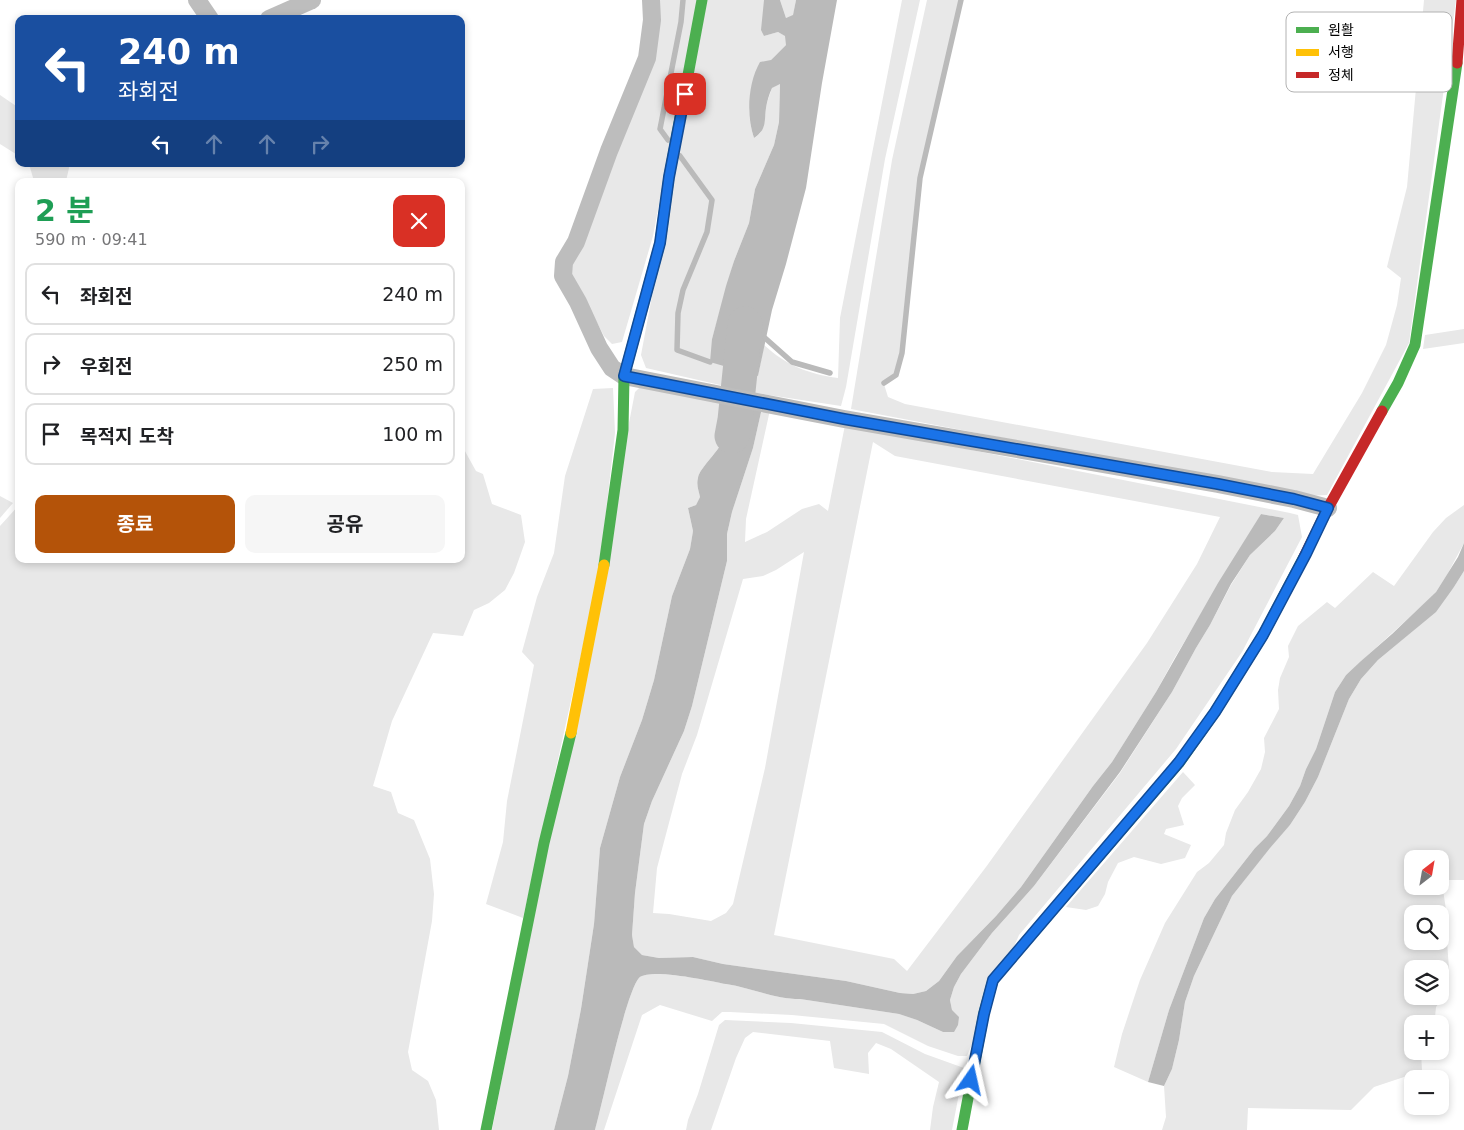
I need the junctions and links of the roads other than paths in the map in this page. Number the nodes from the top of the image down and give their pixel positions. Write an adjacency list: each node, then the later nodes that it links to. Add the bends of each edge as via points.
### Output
1 (198, 0): 6 (street)
2 (312, 0): 7 (street)
3 (651, 0): 10 (street, via 647,58 576,242 564,262 563,276 598,348 612,368)
4 (702, 0): 10 (street, via 660,243)
5 (1462, 0): 8 (street)
6 (207, 15)
7 (278, 15)
8 (1452, 92)
9 (1452, 92): 11 (street, via 1415,345 1398,383)
10 (624, 376): 11 (street, via 844,419 1198,480); 12 (street, via 623,430 603,576)
11 (1328, 508): 13 (street, via 1263,635 1215,712 1179,762 993,980)
12 (486, 1130)
13 (962, 1130)

